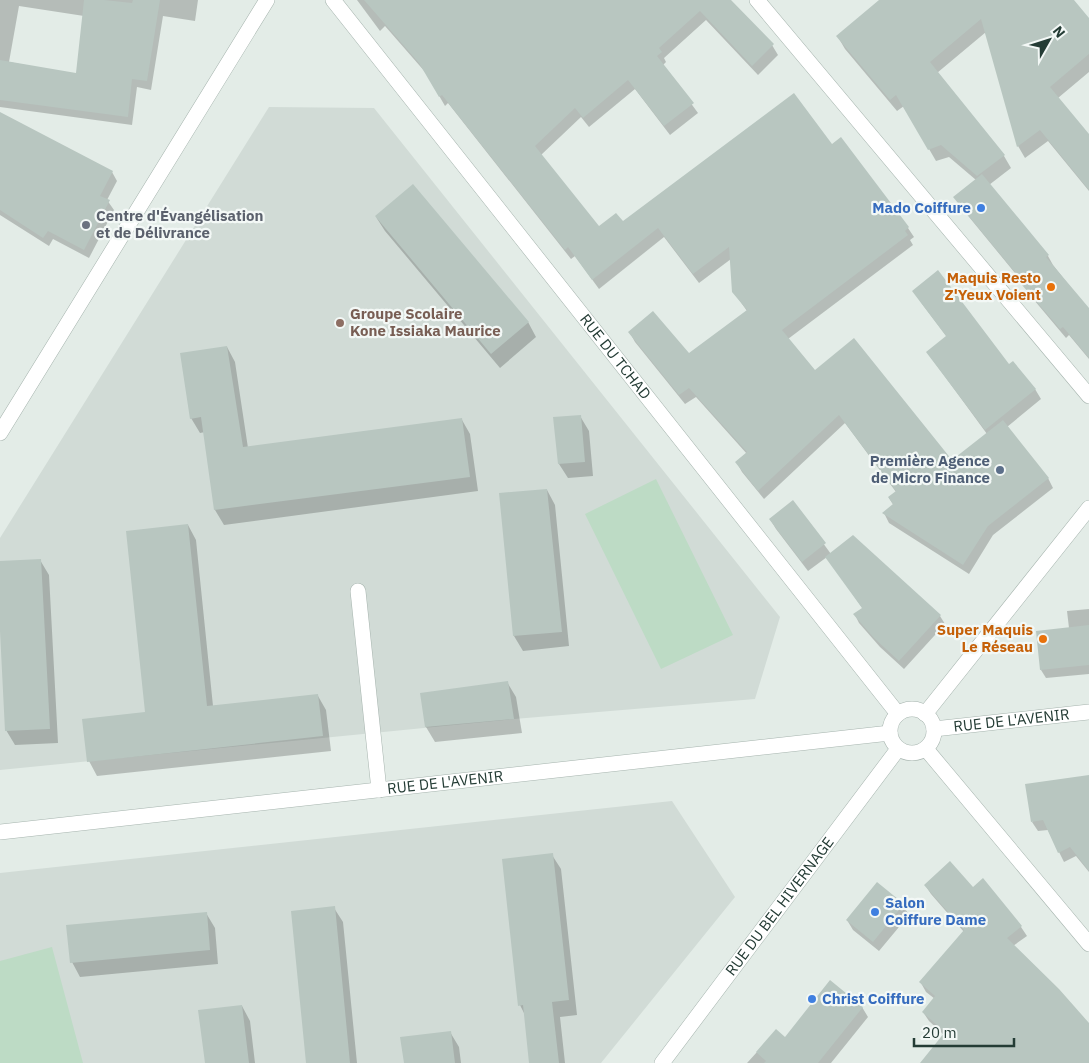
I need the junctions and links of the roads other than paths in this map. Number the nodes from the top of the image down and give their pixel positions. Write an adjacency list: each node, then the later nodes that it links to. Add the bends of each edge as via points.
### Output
1 (266, 0): 5 (street)
2 (333, 0): 9 (street, RUE DU TCHAD)
3 (757, 0): 4 (street)
4 (1089, 396)
5 (0, 433)
6 (1089, 508): 10 (street)
7 (358, 591): 15 (street)
8 (1089, 712): 11 (street, RUE DE L'AVENIR)
9 (898, 714): 10 (street, via 916,710); 12 (street)
10 (924, 714): 11 (street)
11 (934, 729): 14 (street)
12 (890, 733): 13 (street); 15 (street, RUE DE L'AVENIR)
13 (898, 749): 14 (street, via 907,753); 18 (street, RUE DU BEL HIVERNAGE)
14 (926, 749): 17 (street)
15 (379, 790): 16 (street, RUE DE L'AVENIR)
16 (0, 832)
17 (1089, 944)
18 (662, 1063)

